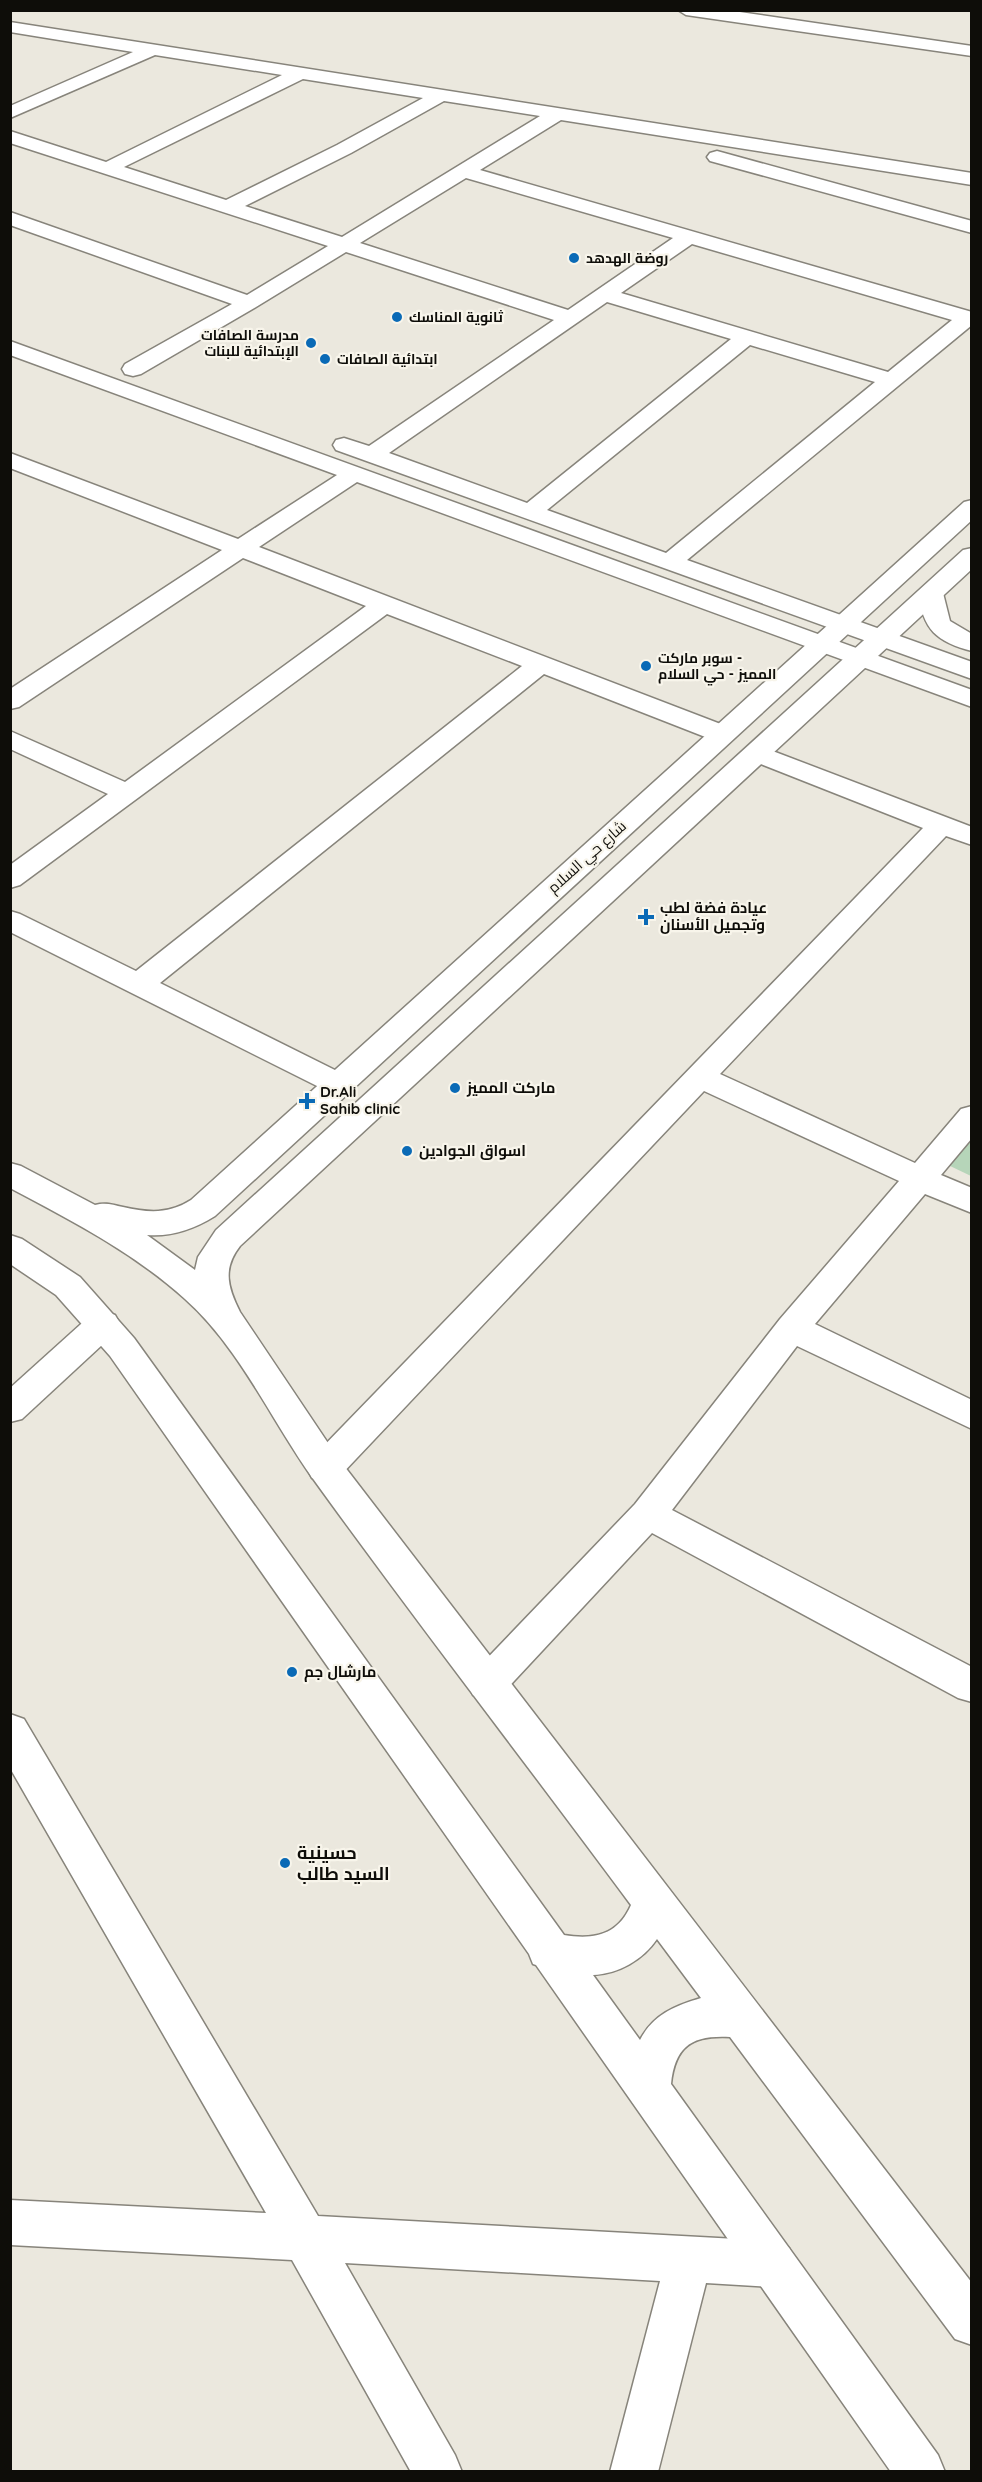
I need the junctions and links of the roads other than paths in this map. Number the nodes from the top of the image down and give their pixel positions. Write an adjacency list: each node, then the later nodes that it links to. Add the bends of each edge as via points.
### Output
1 (686, 10): 5 (street)
2 (10, 17): 13 (street)
3 (860, 18): 5 (street)
4 (16, 31): 6 (street)
5 (848, 34): 7 (street)
6 (154, 49): 8 (street); 10 (street)
7 (972, 51)
8 (303, 72): 9 (street); 14 (street)
9 (442, 94): 11 (street); 17 (street)
10 (10, 113)
11 (559, 113): 15 (street); 16 (street); 19 (street)
12 (10, 137): 14 (street)
13 (972, 165)
14 (108, 168): 17 (street)
15 (463, 171): 20 (street); 21 (street)
16 (972, 179)
17 (228, 207): 21 (street)
18 (11, 218): 23 (street)
19 (972, 227)
20 (688, 237): 22 (street); 25 (street)
21 (344, 245): 23 (street); 24 (street)
22 (605, 295): 24 (street); 27 (street)
23 (249, 303): 28 (street)
24 (571, 318): 32 (street)
25 (969, 318): 29 (street)
26 (14, 333): 28 (street); 34 (street)
27 (747, 337): 29 (street); 36 (street)
28 (133, 369): 30 (street)
29 (891, 380): 39 (street)
30 (209, 396)
31 (328, 439): 32 (street)
32 (372, 455): 36 (street)
33 (10, 460): 37 (street)
34 (355, 473): 37 (street); 44 (street)
35 (972, 507): 43 (street, شارع حي السلام)
36 (530, 512): 39 (street)
37 (243, 549): 41 (street); 56 (street)
38 (972, 555): 40 (street)
39 (670, 562): 42 (street)
40 (931, 592): 45 (street); 46 (street, via 934,620 942,629)
41 (385, 604): 50 (street); 60 (street)
42 (812, 614): 43 (street); 44 (street, via 818,617 820,626 810,633)
43 (843, 624): 45 (street); 47 (street, شارع حي السلام)
44 (794, 634): 47 (street)
45 (881, 638): 48 (street); 49 (street)
46 (972, 643)
47 (821, 644): 49 (street); 53 (street, شارع حي السلام)
48 (922, 653): 51 (street, via 897,654 890,662); 52 (street)
49 (859, 658): 51 (street); 54 (street)
50 (541, 664): 57 (street); 65 (street)
51 (895, 671): 55 (street)
52 (972, 671)
53 (781, 681): 54 (street, via 803,685); 57 (street, شارع حي السلام)
54 (818, 696): 59 (street)
55 (972, 699)
56 (10, 701)
57 (722, 734): 67 (street, شارع حي السلام)
58 (10, 739): 60 (street)
59 (757, 753): 61 (street); 70 (street)
60 (128, 793): 63 (street)
61 (941, 825): 62 (street); 66 (street)
62 (972, 837)
63 (10, 879)
64 (10, 920): 65 (street)
65 (139, 984): 67 (street)
66 (700, 1077): 72 (street); 81 (street)
67 (338, 1084): 69 (street, شارع حي السلام)
68 (972, 1117): 72 (street)
69 (263, 1152): 70 (street, via 276,1167); 73 (street, شارع حي السلام, via 203,1208 182,1221 161,1225 124,1219)
70 (298, 1173): 76 (street, via 217,1251 212,1262 211,1286)
71 (10, 1174): 73 (street)
72 (919, 1178): 74 (street); 78 (street)
73 (50, 1195): 76 (street, via 150,1252)
74 (972, 1202)
75 (10, 1247): 77 (street, via 68,1286)
76 (228, 1321): 81 (street)
77 (103, 1324): 79 (street); 87 (street)
78 (792, 1328): 80 (street); 82 (street)
79 (10, 1409)
80 (972, 1416)
81 (325, 1468): 83 (street)
82 (648, 1514): 83 (street); 84 (street)
83 (487, 1684): 86 (street)
84 (972, 1686)
85 (16, 1756): 91 (street)
86 (653, 1903): 87 (street, via 646,1923 634,1939 615,1951 593,1957); 88 (street)
87 (548, 1950): 89 (street)
88 (739, 2017): 89 (street, via 693,2019 673,2030 658,2047 649,2068); 94 (street)
89 (649, 2090): 93 (street)
90 (10, 2222): 91 (street)
91 (305, 2238): 92 (street); 95 (street)
92 (689, 2259): 93 (street); 96 (street)
93 (773, 2264): 97 (street)
94 (972, 2322)
95 (438, 2472)
96 (634, 2472)
97 (921, 2472)

